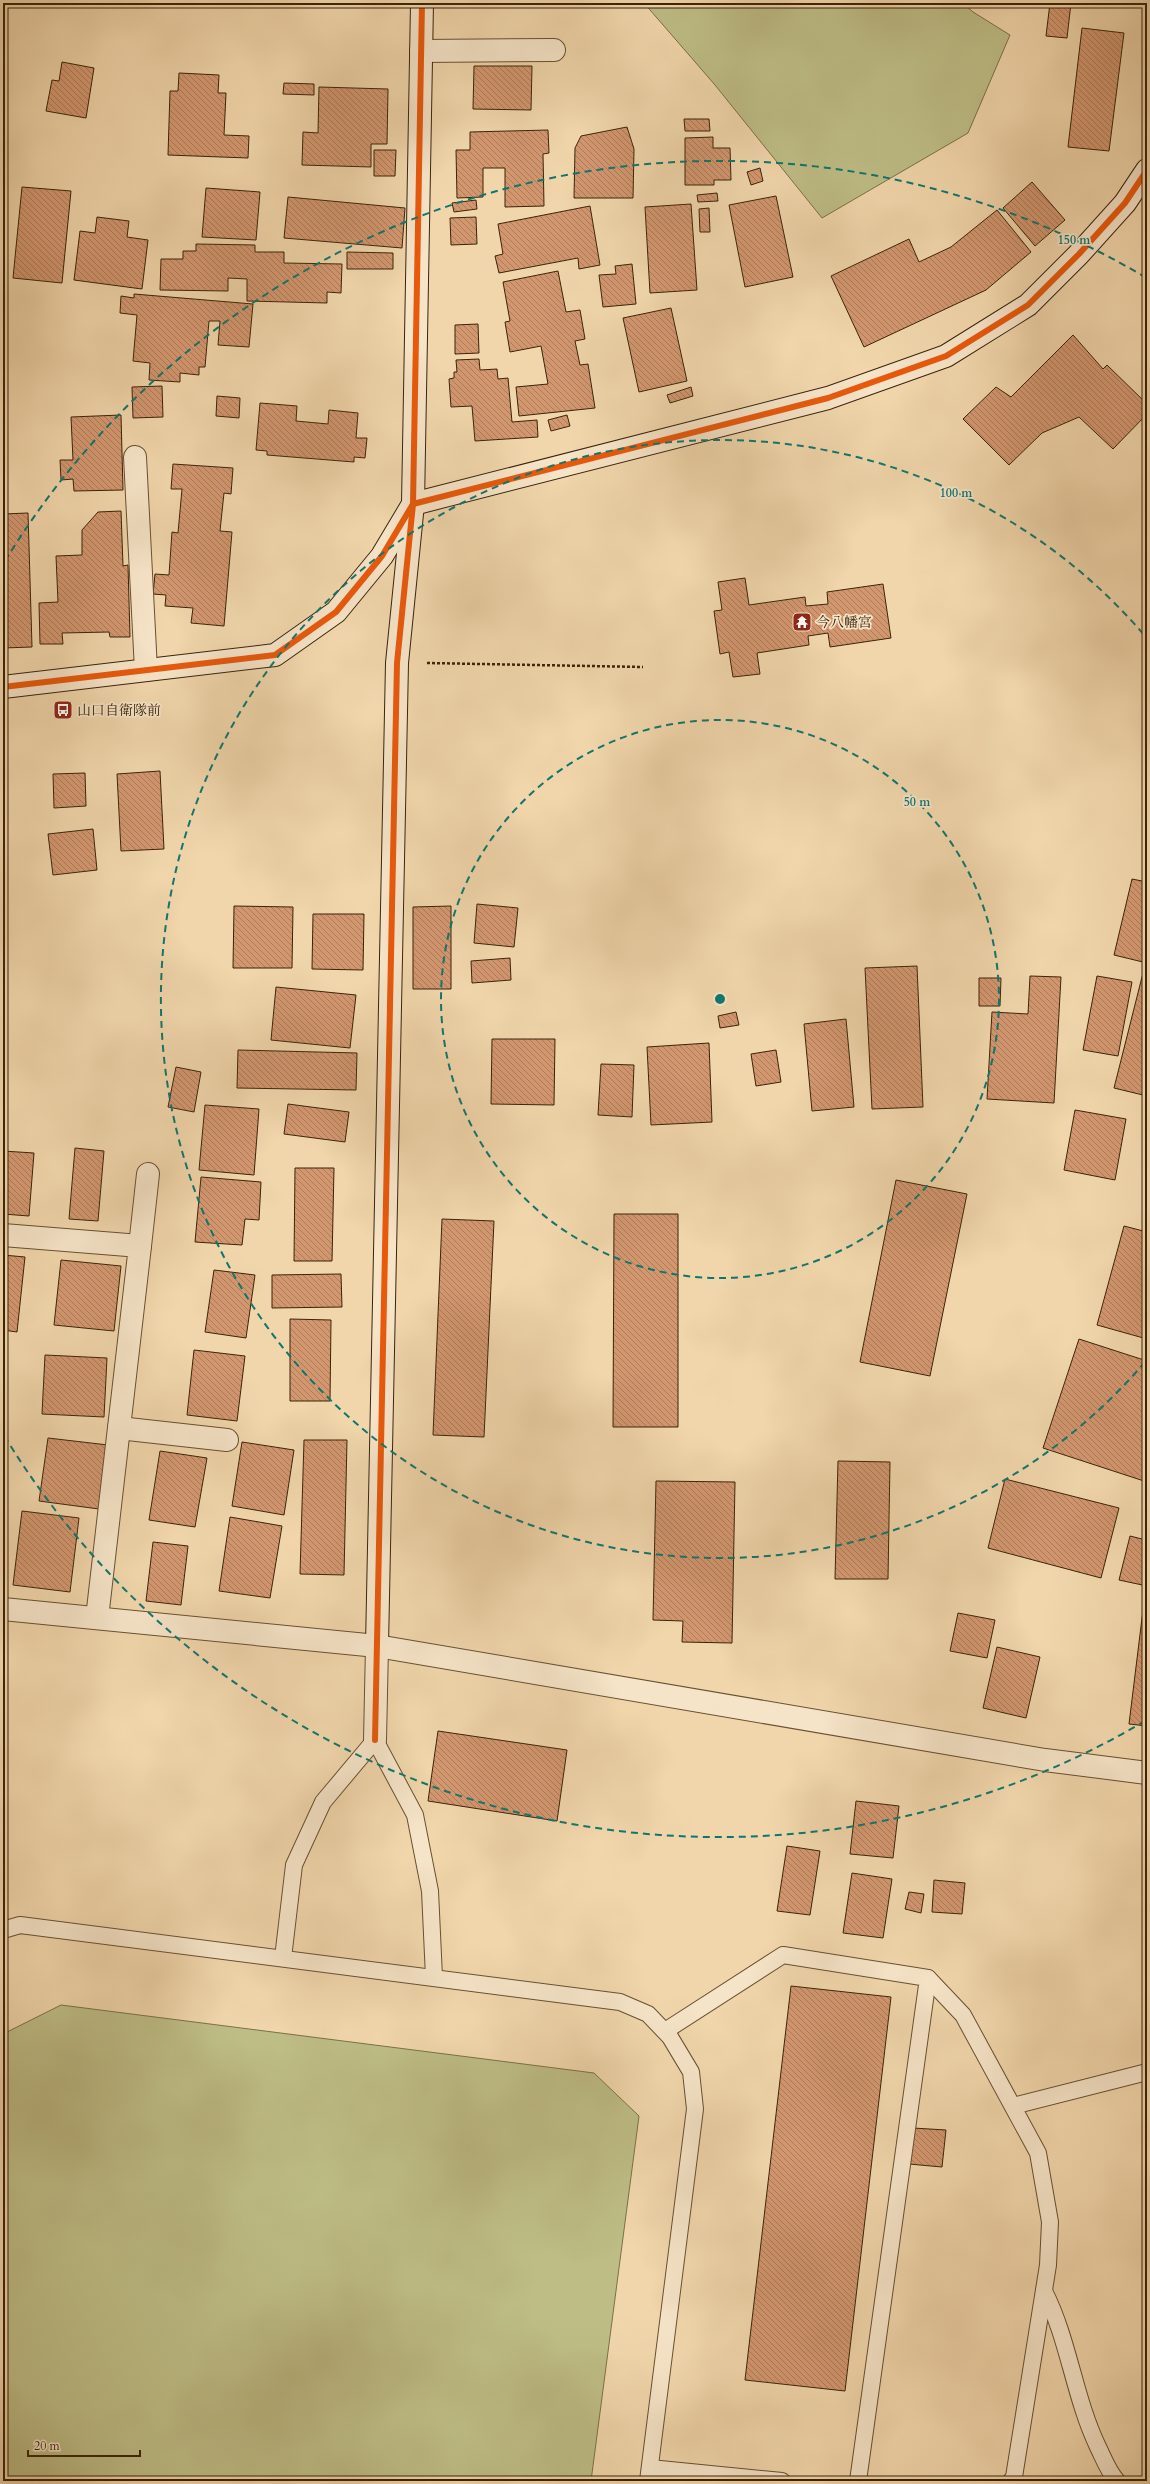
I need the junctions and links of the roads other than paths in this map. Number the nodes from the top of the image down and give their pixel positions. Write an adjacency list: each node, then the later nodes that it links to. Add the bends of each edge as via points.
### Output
1 (422, 3): 3 (street)
2 (554, 50): 3 (street)
3 (421, 51): 6 (street)
4 (1147, 170): 6 (street, via 1126,203 1028,305 946,356 828,398)
5 (136, 457): 7 (street)
6 (412, 504): 7 (street, via 382,556 336,612 275,655); 16 (street, via 397,663)
7 (146, 670): 8 (street)
8 (3, 687)
9 (148, 1174): 11 (street)
10 (3, 1235): 11 (street)
11 (140, 1246): 12 (street)
12 (119, 1428): 13 (street); 15 (street)
13 (227, 1440)
14 (3, 1609): 15 (street)
15 (98, 1618): 16 (street)
16 (376, 1646): 17 (street); 18 (street, via 1045,1760)
17 (375, 1740): 20 (lane, via 322,1802 294,1865); 21 (lane, via 415,1815 430,1891)
18 (1147, 1773)
19 (3, 1930): 20 (lane, via 20,1925)
20 (283, 1958): 21 (lane)
21 (434, 1977): 23 (lane, via 620,2002 648,2014)
22 (928, 1978): 23 (lane, via 783,1955); 25 (lane, via 963,2016); 29 (lane)
23 (664, 2031): 27 (lane, via 691,2072 694,2109)
24 (1147, 2072): 25 (lane)
25 (1013, 2106): 26 (lane, via 1038,2153 1050,2222)
26 (1044, 2291): 30 (lane, via 1014,2477); 31 (lane, via 1057,2316 1086,2420 1110,2473)
27 (649, 2474): 28 (lane)
28 (782, 2481)
29 (858, 2481)
30 (1011, 2481)
31 (1117, 2481)

